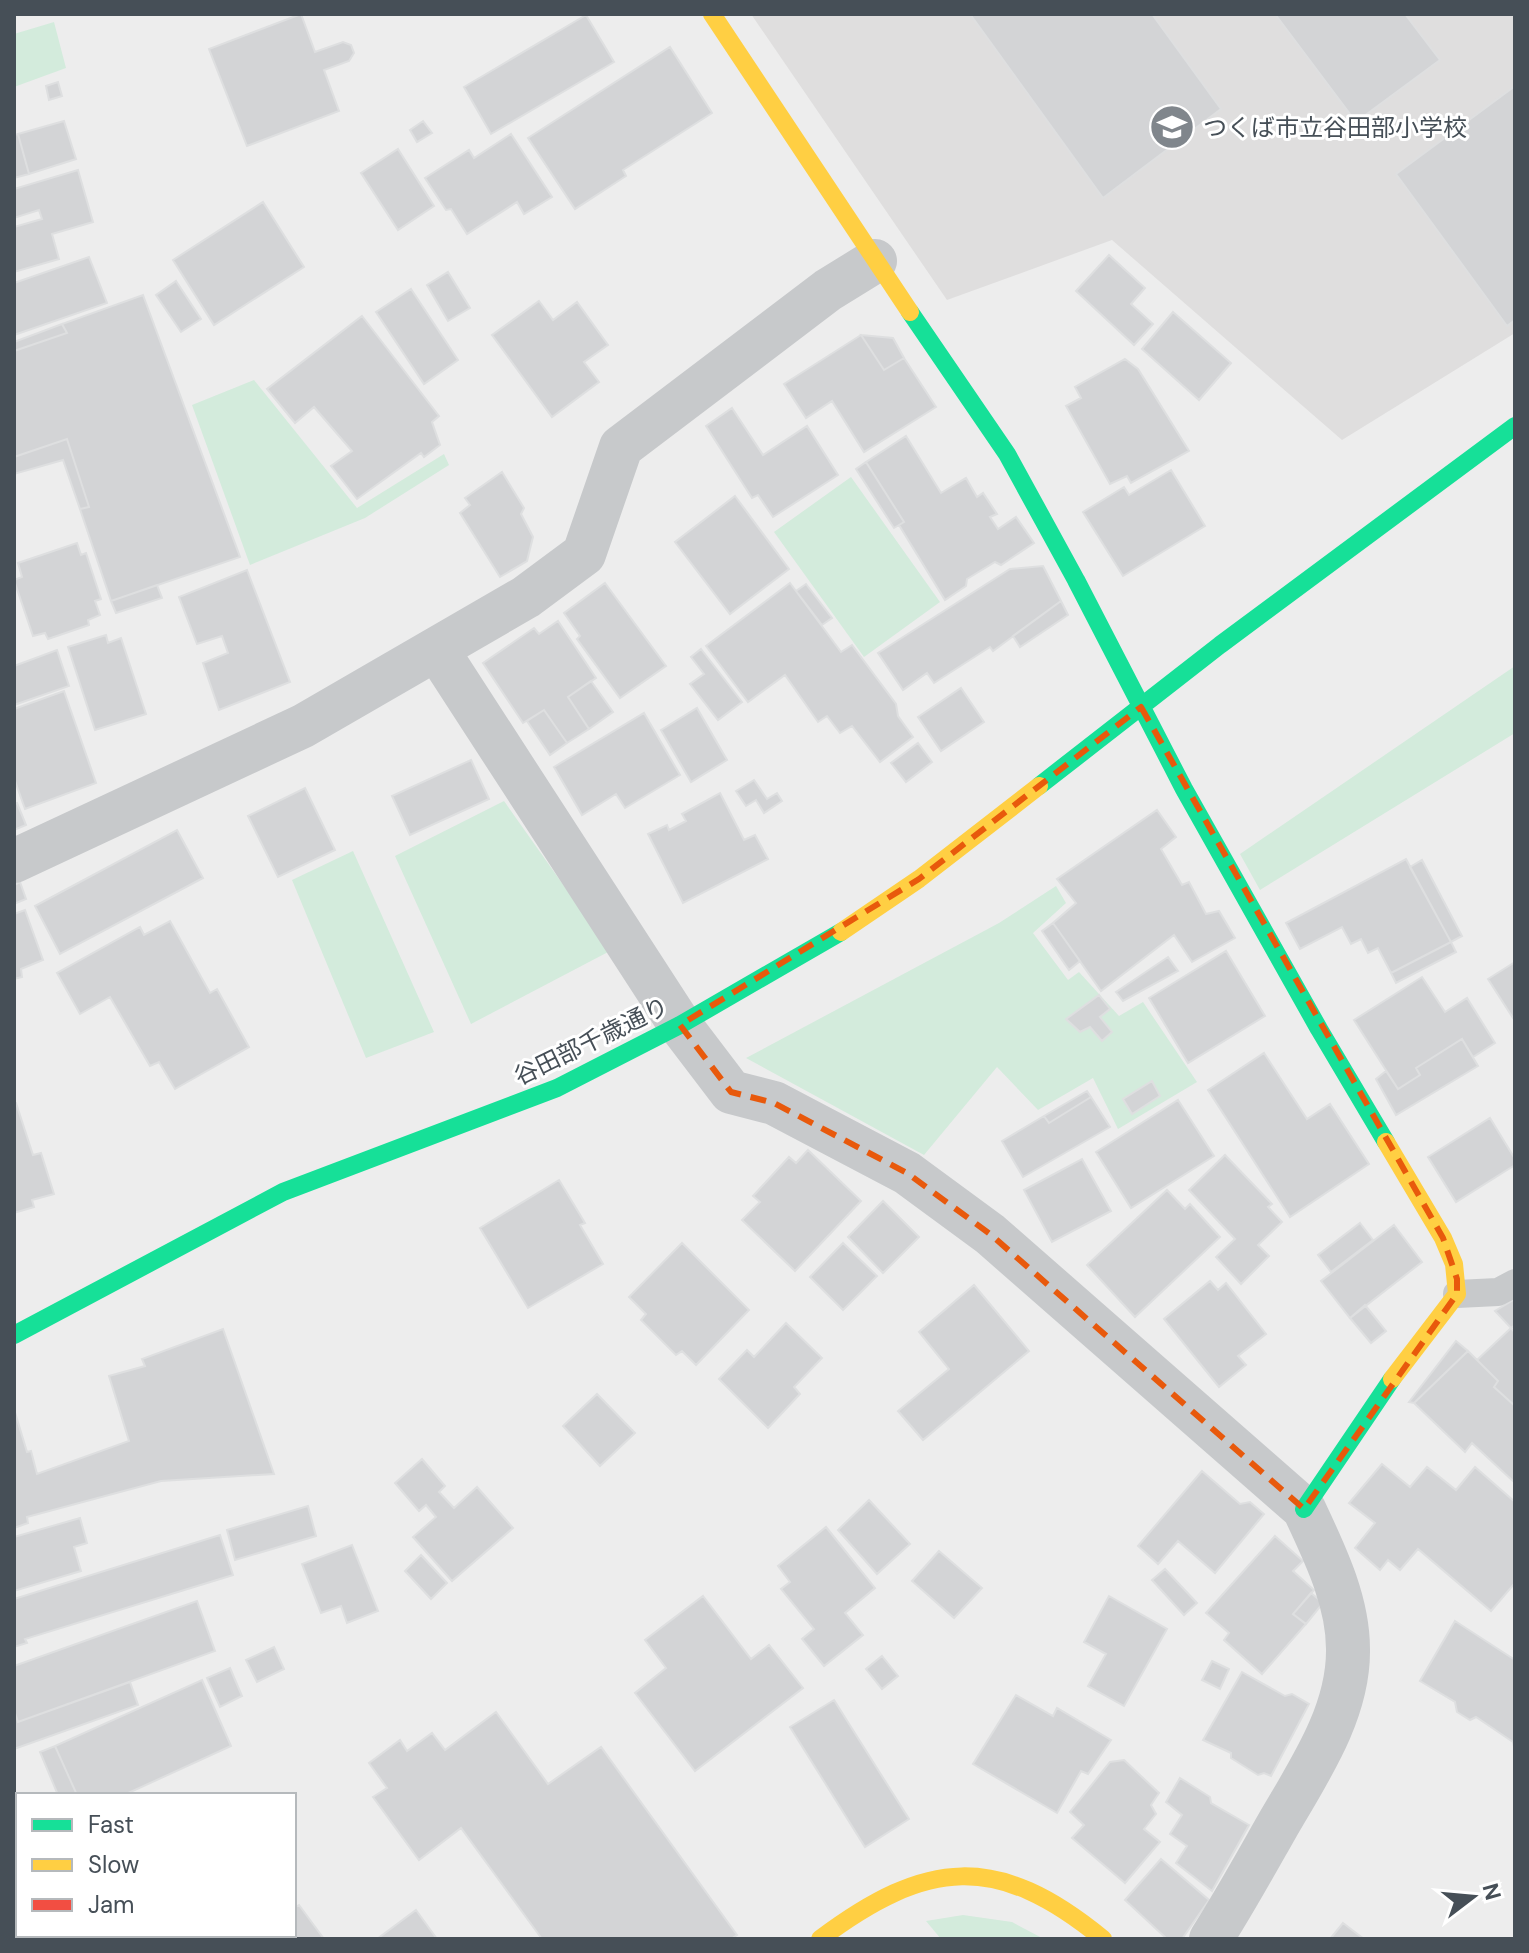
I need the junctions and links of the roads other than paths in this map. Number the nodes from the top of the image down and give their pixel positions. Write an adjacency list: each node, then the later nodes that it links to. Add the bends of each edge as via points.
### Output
1 (712, 14): 2 (street)
2 (875, 261): 4 (street, via 828,290 621,447 584,554 526,597); 5 (street, via 1007,454)
3 (1515, 426): 5 (street, 谷田部千歳通り)
4 (437, 650): 6 (street, via 303,726); 7 (street)
5 (1141, 707): 7 (street, 谷田部千歳通り, via 919,879 822,944); 9 (street, via 1319,1029 1443,1238 1454,1264)
6 (14, 861)
7 (680, 1025): 10 (street, 谷田部千歳通り, via 557,1088 283,1192); 11 (street, via 731,1092 774,1103 907,1173 990,1234)
8 (1515, 1283): 9 (lane, via 1498,1292)
9 (1457, 1294): 11 (street, via 1373,1404)
10 (14, 1335)
11 (1304, 1509): 14 (street, via 1339,1593 1348,1648 1341,1700 1318,1755)
12 (820, 1939): 13 (street, via 868,1905 925,1881 962,1876 1002,1880 1082,1921)
13 (1103, 1939)
14 (1211, 1939)

